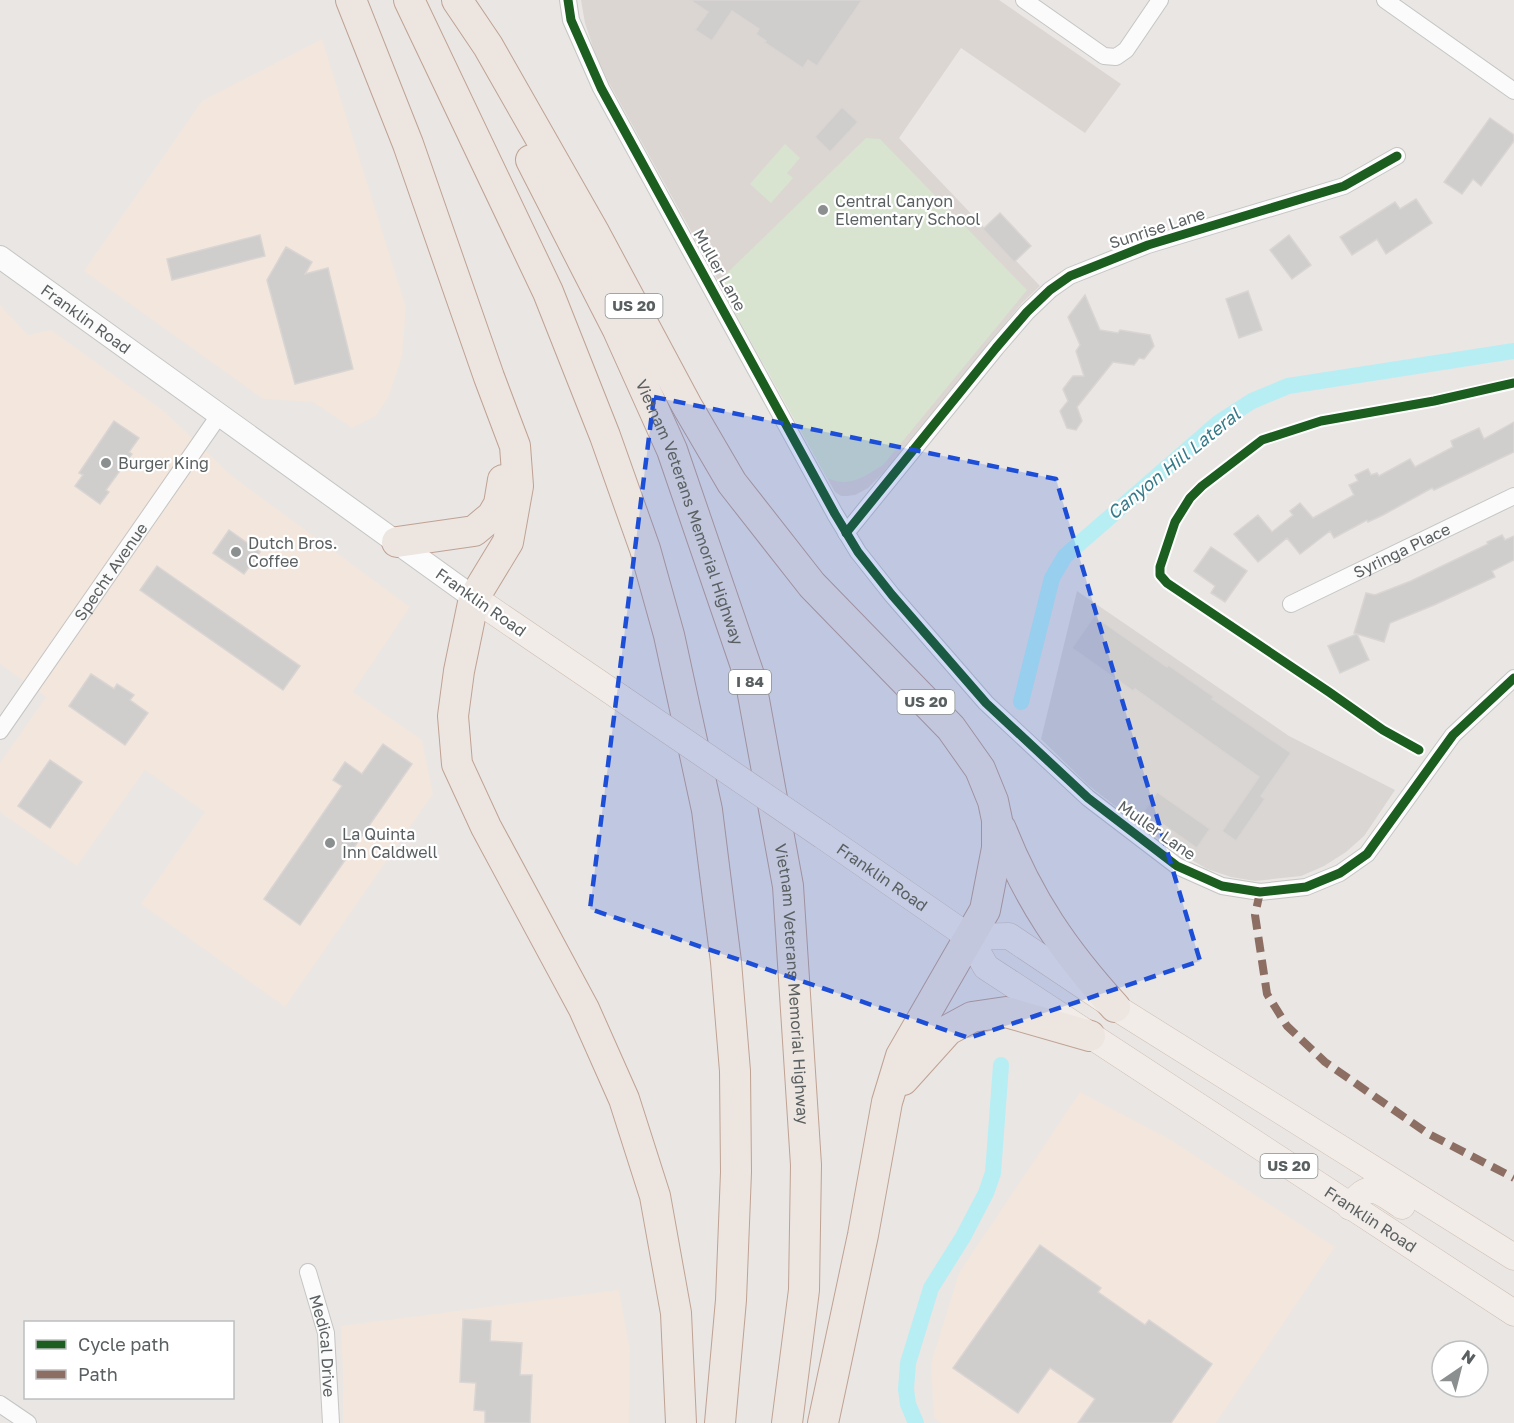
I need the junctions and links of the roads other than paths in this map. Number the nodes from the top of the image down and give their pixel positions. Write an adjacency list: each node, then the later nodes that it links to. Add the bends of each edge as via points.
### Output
1 (351, 0): 12 (highway, via 408,144)
2 (409, 0): 35 (highway, via 553,303 645,549 677,670 707,810 735,1071 736,1172)
3 (451, 0): 36 (highway, Vietnam Veterans Memorial Highway / I 84, via 618,330 672,450 750,678 788,886 806,1165 804,1290)
4 (458, 0): 21 (highway, US 20, via 589,224 732,483 812,585 951,728 980,769)
5 (568, 0): 15 (street, Muller Lane, via 571,20 602,88)
6 (1024, 0): 7 (street, via 1104,56 1116,57 1126,50)
7 (1160, 0)
8 (1385, 0): 9 (street)
9 (1514, 90)
10 (1397, 156): 15 (street, Sunrise Lane, via 1344,186 1148,245 1070,276 1027,312)
11 (0, 257): 13 (main road, Franklin Road)
12 (489, 377): 16 (highway, via 503,459 500,504 474,531); 17 (highway, via 515,446 518,486 508,542)
13 (220, 414): 16 (main road, Franklin Road); 20 (street, Specht Avenue)
14 (1514, 496): 18 (street, Syringa Place)
15 (846, 533): 19 (street, Muller Lane, via 892,595 994,711 1088,798 1177,866 1222,886 1260,892 1306,887 1358,861 1381,836 1453,735)
16 (397, 542): 17 (main road, Franklin Road)
17 (474, 597): 22 (main road, Franklin Road / US 20, bridge); 34 (highway, via 453,716 457,764 486,827 584,1009 624,1099 655,1196 676,1313)
18 (1291, 604)
19 (1514, 678)
20 (0, 731)
21 (997, 820): 22 (highway, US 20, via 997,848 985,910); 23 (highway, US 20, via 1016,868 1048,924)
22 (969, 937): 23 (main road, US 20, via 1009,936); 24 (main road, Franklin Road / US 20, via 986,967); 25 (highway, via 901,1056)
23 (1115, 1007): 27 (main road, US 20)
24 (1090, 1036): 25 (highway, via 1006,1012 972,1017 948,1030 930,1048); 26 (main road, Franklin Road / US 20)
25 (887, 1102): 37 (highway)
26 (1350, 1207): 29 (main road, via 1358,1195 1373,1189); 30 (main road, Franklin Road / US 20)
27 (1514, 1257)
28 (308, 1272): 33 (street, Medical Drive, via 326,1333)
29 (1514, 1275)
30 (1514, 1313)
31 (0, 1404): 32 (street)
32 (28, 1423)
33 (331, 1423)
34 (681, 1423)
35 (720, 1423)
36 (787, 1423)
37 (823, 1423)

